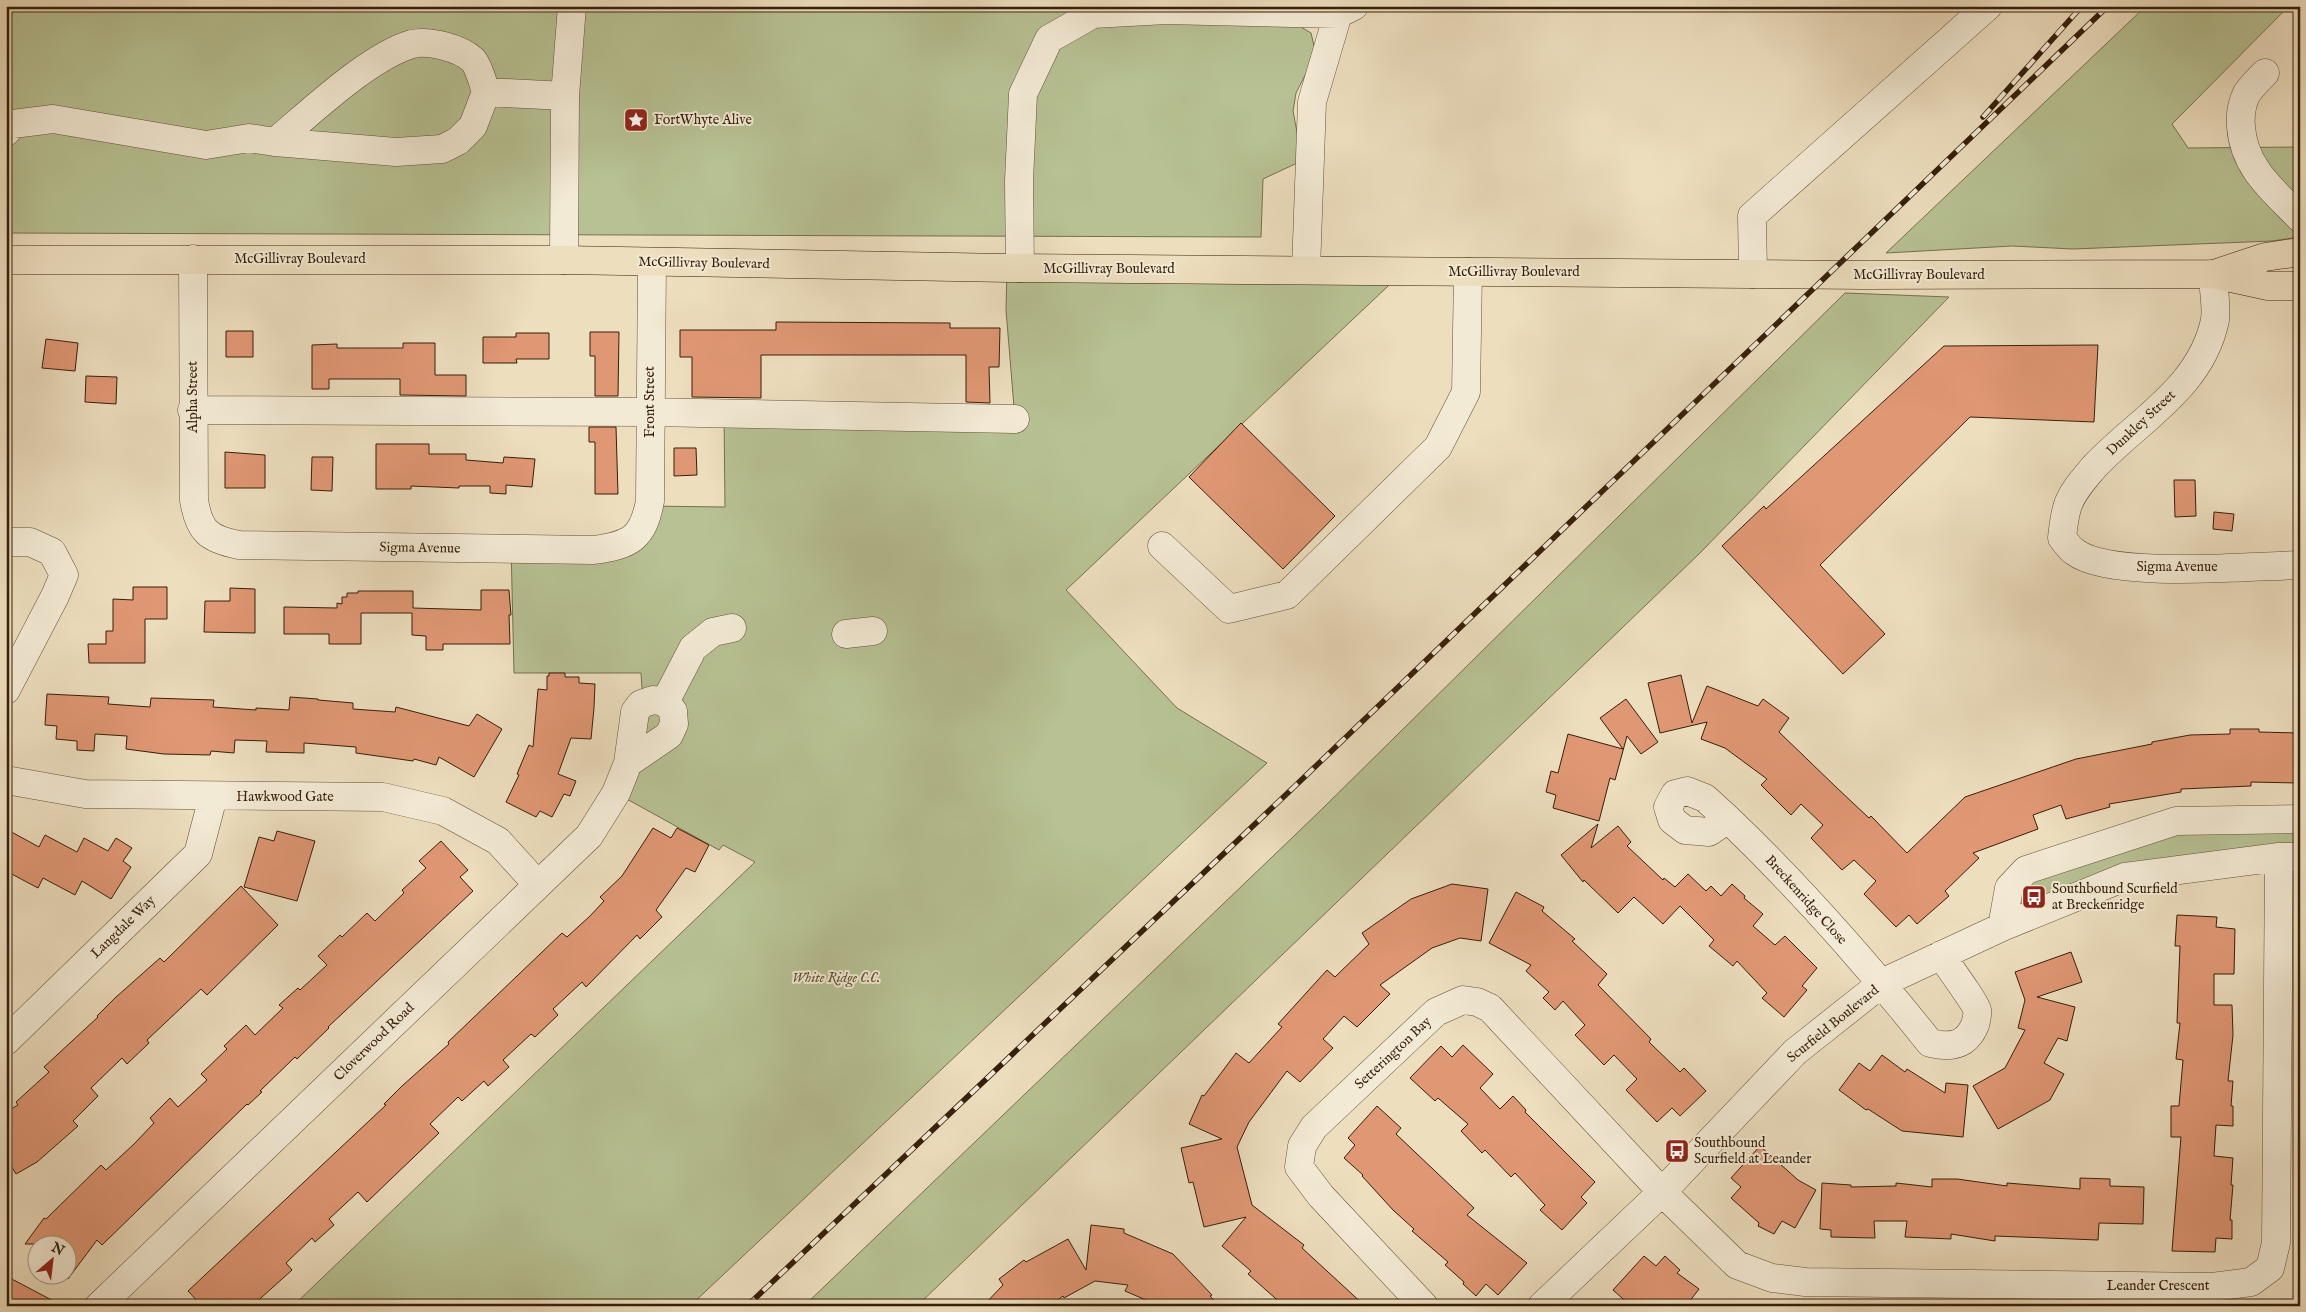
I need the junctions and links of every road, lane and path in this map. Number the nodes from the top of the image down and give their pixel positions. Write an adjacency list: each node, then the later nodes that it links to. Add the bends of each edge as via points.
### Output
1 (572, 6): 6 (street)
2 (1988, 6): 18 (street, via 1752,216)
3 (1346, 10): 15 (street, via 1166,10 1093,14 1048,39 1023,94); 16 (street, via 1312,102)
4 (2265, 73): 9 (street, via 2247,94 2240,116 2242,137 2248,159 2260,177)
5 (486, 92): 6 (street); 8 (street, via 473,126 458,141 442,150 396,152); 8 (street, via 474,61 444,44 413,44 374,63)
6 (565, 96): 13 (street)
7 (6, 132): 8 (street, via 13,124 53,119 206,145 249,138)
8 (276, 142)
9 (2300, 218)
10 (2300, 252): 19 (main road, McGillivray Boulevard, via 2265,257)
11 (192, 259): 12 (main road, McGillivray Boulevard); 13 (main road, McGillivray Boulevard); 21 (street, Alpha Street)
12 (6, 260)
13 (564, 260): 14 (main road, McGillivray Boulevard)
14 (652, 262): 15 (main road, McGillivray Boulevard); 22 (street, Front Street)
15 (1020, 268): 16 (main road, McGillivray Boulevard)
16 (1306, 270): 17 (main road, McGillivray Boulevard)
17 (1468, 272): 18 (main road, McGillivray Boulevard); 28 (street, via 1466,392 1438,447 1287,595 1229,609)
18 (1753, 274): 19 (main road, McGillivray Boulevard)
19 (2213, 274): 20 (main road, McGillivray Boulevard, via 2268,286); 26 (street, Dunkley Street, via 2215,318 2208,344 2195,368 2169,400 2082,480 2067,507)
20 (2300, 286)
21 (192, 410): 22 (street); 24 (street, Alpha Street, via 194,500 196,516)
22 (650, 412): 23 (street); 25 (street, Front Street, via 650,501 646,522)
23 (1015, 420)
24 (206, 533): 25 (street, Sigma Avenue, via 221,542 239,546 594,550 617,547)
25 (635, 538)
26 (2062, 538): 29 (street, Sigma Avenue, via 2076,553 2140,569)
27 (18, 542): 33 (street, via 52,552 64,575)
28 (1162, 546)
29 (2300, 565)
30 (732, 628): 39 (street, Cloverwood Road, via 713,632 693,648 665,702 653,700 643,703 635,712 628,763 616,793 589,836)
31 (873, 631): 32 (street)
32 (846, 634)
33 (6, 690)
34 (6, 780): 35 (street, Hawkwood Gate, via 85,794)
35 (213, 797): 39 (street, Hawkwood Gate, via 383,797 443,811 498,841); 43 (street, Langdale Way, via 198,854)
36 (1728, 819): 42 (street, Breckenridge Close, via 1771,860)
37 (2300, 819): 40 (street, via 2176,821 2026,870 2009,888)
38 (2289, 857): 40 (street, Scurfield Boulevard, via 2125,877); 44 (street, Leander Crescent, via 2276,1243 2270,1268 2251,1282 2192,1286 1805,1282 1772,1278 1737,1265)
39 (538, 884): 45 (street, Cloverwood Road)
40 (2002, 927): 41 (street, Scurfield Boulevard)
41 (1941, 954): 42 (street, Scurfield Boulevard); 42 (street, Breckenridge Close, via 1977,1008 1973,1030 1960,1044 1930,1043)
42 (1882, 983): 44 (street, Scurfield Boulevard, via 1795,1052)
43 (6, 1041)
44 (1662, 1192): 46 (street, Setterington Bay, via 1490,1008 1463,1000 1436,1012 1314,1127 1302,1146 1299,1166 1321,1196); 47 (street, Scurfield Boulevard)
45 (99, 1306)
46 (1424, 1306)
47 (1542, 1306)

